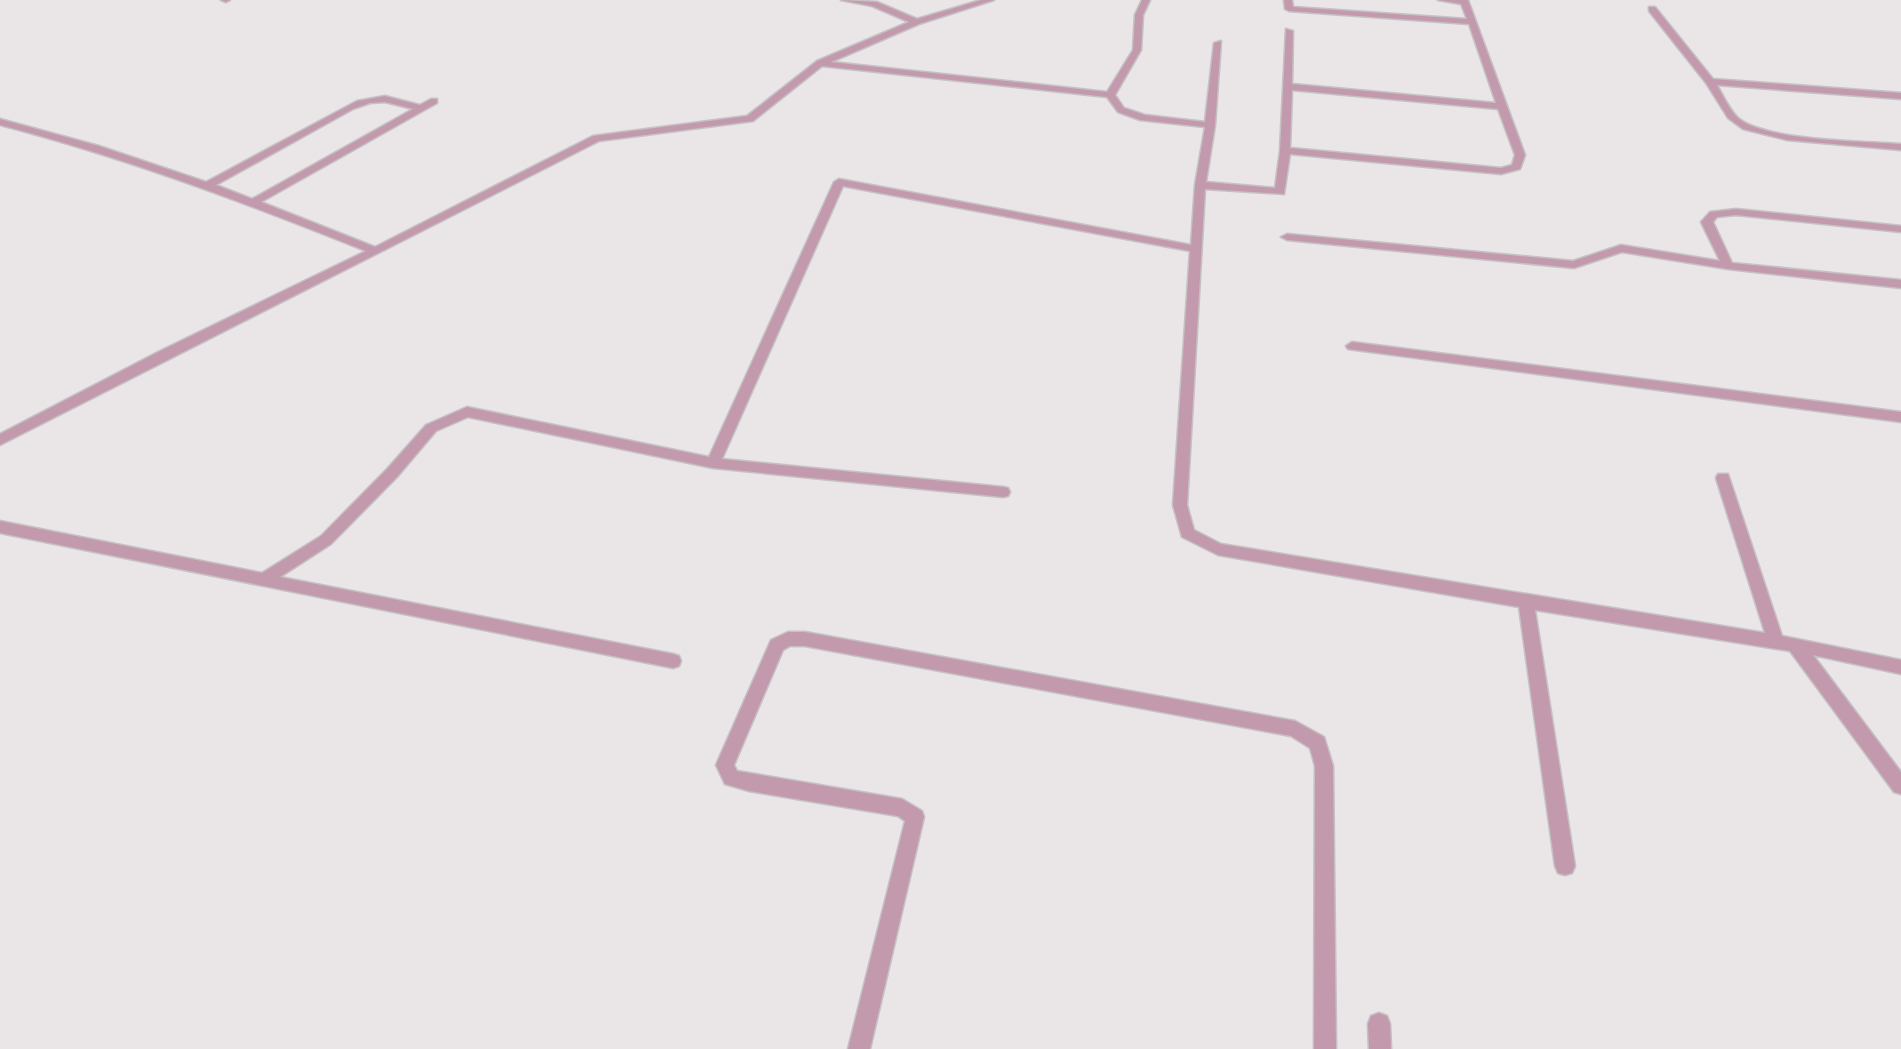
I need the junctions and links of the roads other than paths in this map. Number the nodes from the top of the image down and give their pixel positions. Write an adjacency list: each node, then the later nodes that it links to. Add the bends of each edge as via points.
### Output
1 (845, 0): 8 (street, via 874,4)
2 (990, 0): 8 (street)
3 (1146, 0): 15 (street, via 1138,16 1137,50)
4 (1288, 0): 9 (street, via 1289,9)
5 (1442, 0): 6 (street)
6 (1464, 1): 9 (street)
7 (1652, 9): 13 (street)
8 (916, 22): 12 (street)
9 (1470, 22): 18 (street)
10 (1289, 30): 14 (street)
11 (1218, 43): 21 (street)
12 (820, 63): 15 (street); 30 (street, via 750,120 597,138)
13 (1710, 82): 16 (street); 22 (street, via 1736,122 1754,131)
14 (1289, 87): 18 (street); 23 (street)
15 (1110, 96): 21 (street, via 1121,110 1143,118)
16 (1901, 96)
17 (434, 101): 19 (street)
18 (1502, 106): 23 (street, via 1520,155 1516,167 1501,171)
19 (419, 108): 24 (street, via 388,99 366,100); 26 (street)
20 (0, 122): 24 (street, via 59,136)
21 (1210, 125): 25 (street)
22 (1901, 147)
23 (1285, 151): 25 (street, via 1280,192)
24 (209, 185): 26 (street)
25 (1200, 185): 29 (street)
26 (254, 202): 30 (street)
27 (1901, 229): 31 (street, via 1736,212 1714,214 1707,222)
28 (1287, 237): 31 (street, via 1574,265 1621,248)
29 (1196, 249): 36 (street, via 839,182); 41 (street, via 1180,505 1187,533 1218,549)
30 (376, 252): 35 (street, via 165,354)
31 (1728, 266): 32 (street)
32 (1901, 284)
33 (1352, 346): 34 (street)
34 (1901, 417)
35 (0, 440)
36 (713, 463): 38 (street); 40 (street, via 467,412 431,428 326,540)
37 (1723, 478): 42 (street)
38 (1003, 492)
39 (0, 527): 40 (street)
40 (263, 580): 44 (street)
41 (1526, 602): 42 (street); 47 (street)
42 (1776, 642): 43 (street)
43 (1796, 645): 45 (street); 46 (street)
44 (673, 661)
45 (1901, 667)
46 (1901, 786)
47 (1565, 866)
48 (1379, 1024): 51 (street)
49 (859, 1049): 50 (street, via 915,817 902,808 731,778 725,765 777,645 788,639 805,639 1295,729 1318,743 1324,766)
50 (1325, 1049)
51 (1380, 1049)

